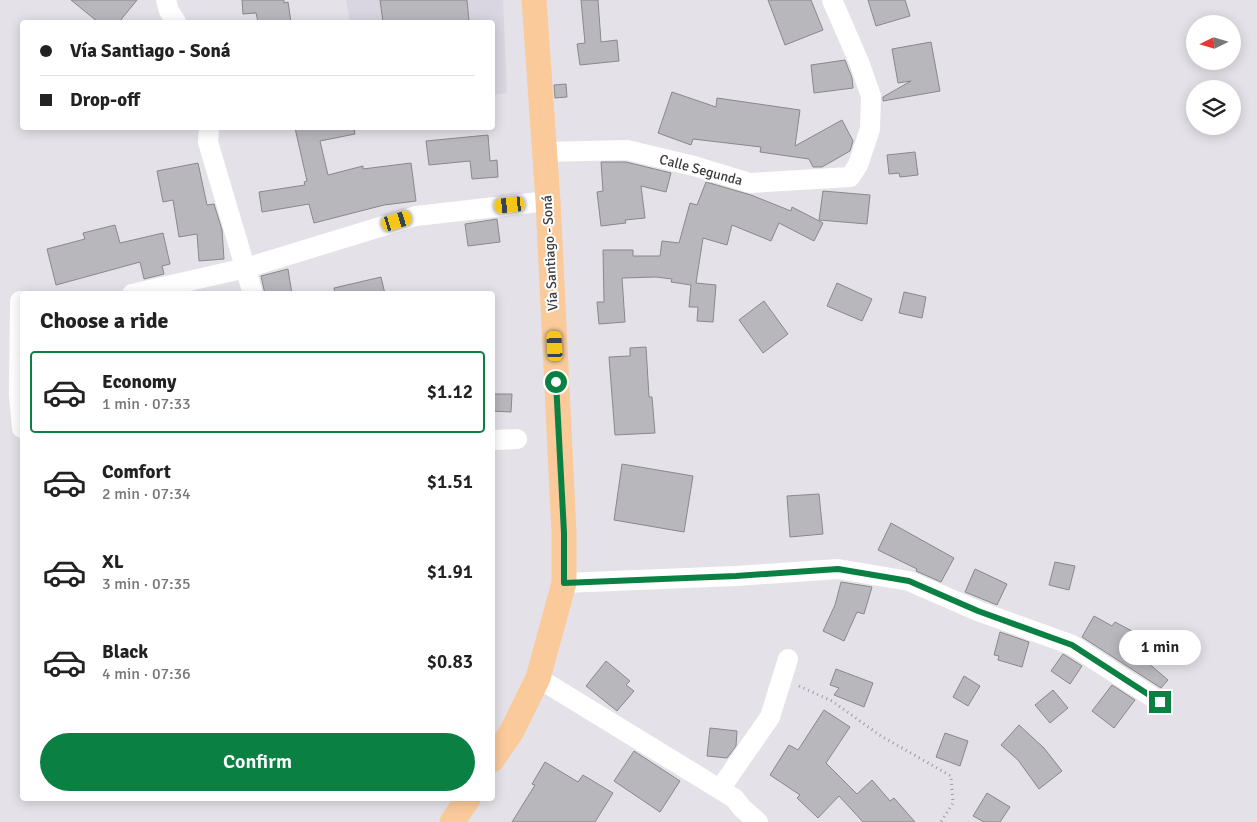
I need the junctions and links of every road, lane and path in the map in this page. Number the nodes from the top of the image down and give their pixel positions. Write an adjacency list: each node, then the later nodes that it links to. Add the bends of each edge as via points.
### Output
1 (166, 0): 4 (street)
2 (534, 0): 6 (main road, Vía Santiago - Soná)
3 (832, 0): 6 (street, Calle Segunda, via 870,96 870,129 858,166 850,177 750,183 628,150)
4 (175, 20)
5 (209, 130): 8 (street, via 208,142)
6 (544, 152): 7 (main road, Vía Santiago - Soná)
7 (548, 201): 8 (street, via 416,216); 15 (main road, Vía Santiago - Soná)
8 (246, 268): 9 (street); 10 (street)
9 (145, 291)
10 (252, 291)
11 (20, 301): 12 (street)
12 (20, 406)
13 (517, 439): 14 (street)
14 (496, 440)
15 (564, 583): 17 (main road, Vía Santiago - Soná); 19 (street, via 838,569 909,581 978,611 1072,645)
16 (788, 659): 18 (street)
17 (538, 678): 20 (main road, Vía Santiago - Soná, via 512,731); 21 (street)
18 (782, 679): 21 (street, via 770,717); 23 (path, via 832,701 881,736 951,776 954,803)
19 (1160, 702)
20 (495, 756)
21 (720, 789): 22 (street)
22 (758, 822)
23 (941, 822)

